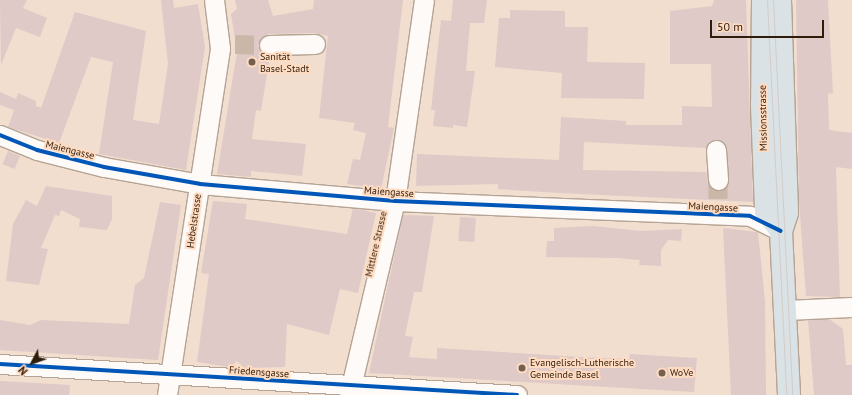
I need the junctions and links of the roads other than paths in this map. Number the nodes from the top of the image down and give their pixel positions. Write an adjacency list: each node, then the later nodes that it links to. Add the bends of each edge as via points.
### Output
1 (214, 0): 10 (street, Hebelstrasse, via 228,45)
2 (424, 0): 11 (street, Mittlere Strasse)
3 (763, 0): 12 (main road, Missionsstrasse, via 762,100 766,211)
4 (780, 0): 12 (main road, Missionsstrasse, via 787,213)
5 (315, 44): 6 (street)
6 (269, 45)
7 (0, 135): 10 (street, Maiengasse, via 37,150 96,165)
8 (716, 150): 9 (street)
9 (718, 180)
10 (200, 184): 11 (street, Maiengasse); 16 (street, Hebelstrasse)
11 (395, 201): 12 (street, Maiengasse, via 719,208 750,216); 17 (street, Mittlere Strasse)
12 (780, 231): 14 (main road, Missionsstrasse)
13 (852, 307): 14 (street)
14 (785, 310): 20 (main road, Missionsstrasse)
15 (0, 364): 16 (street, Friedensgasse)
16 (172, 374): 17 (street, Friedensgasse); 18 (street, Hebelstrasse)
17 (350, 390): 19 (street, Friedensgasse)
18 (167, 395)
19 (517, 395)
20 (789, 395)

